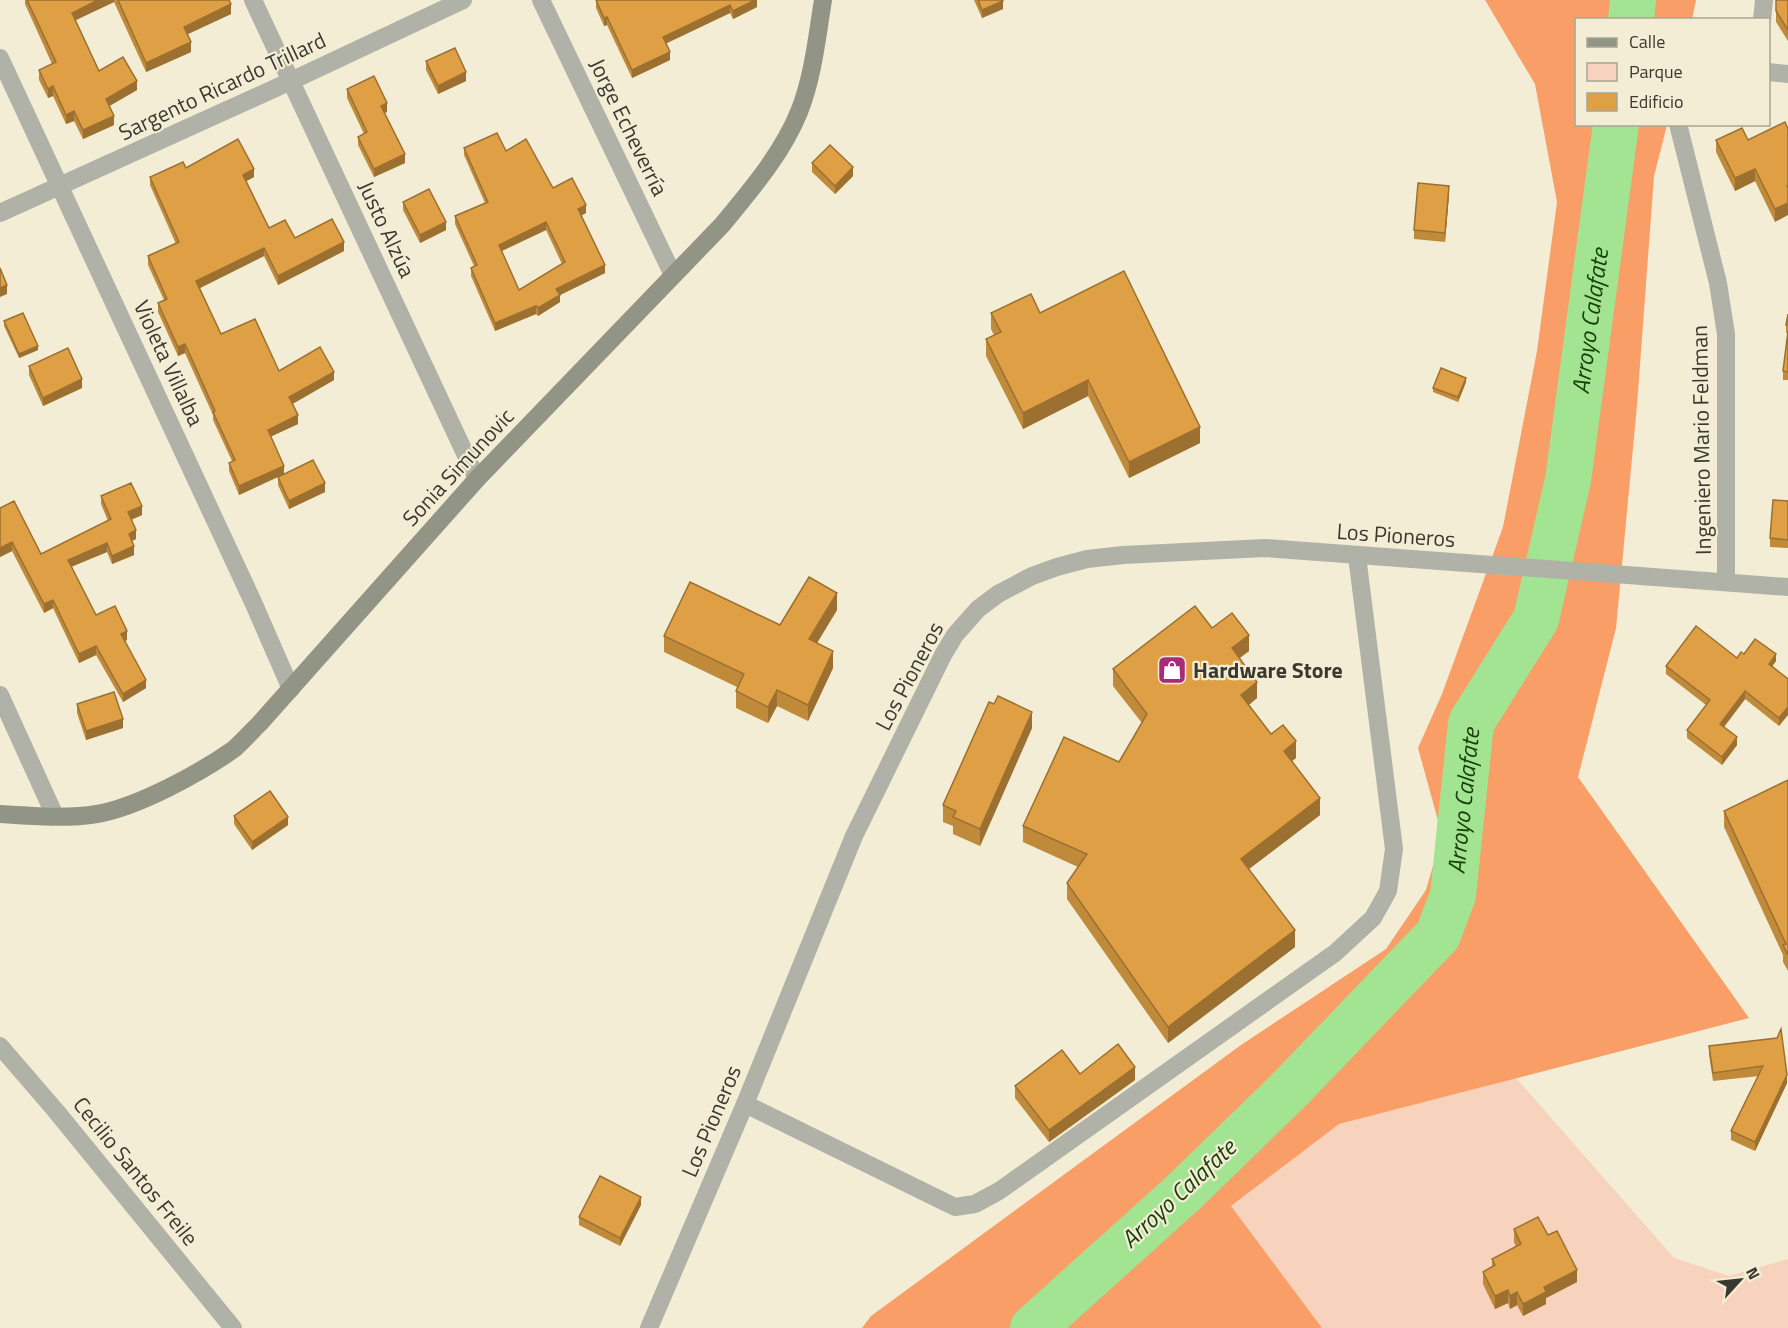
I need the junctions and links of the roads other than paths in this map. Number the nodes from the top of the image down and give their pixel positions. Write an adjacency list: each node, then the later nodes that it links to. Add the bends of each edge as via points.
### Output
1 (253, 0): 10 (street, Justo Alzúa)
2 (463, 0): 10 (street, Sargento Ricardo Trillard)
3 (541, 0): 14 (street, Jorge Echeverría)
4 (823, 0): 14 (street, Sonia Simunovic, via 799,112 780,147 754,186)
5 (1764, 0): 6 (street)
6 (1762, 18)
7 (0, 58): 12 (street, Violeta Villalba)
8 (1770, 72): 9 (street)
9 (1788, 74)
10 (291, 81): 12 (street, Sargento Ricardo Trillard); 15 (street, Justo Alzúa)
11 (1679, 126): 17 (street, Ingeniero Mario Feldman, via 1718,283 1726,334)
12 (61, 186): 13 (street, Sargento Ricardo Trillard); 19 (street, Violeta Villalba)
13 (0, 213)
14 (673, 275): 15 (street, Sonia Simunovic)
15 (477, 479): 19 (street, Sonia Simunovic)
16 (1357, 556): 17 (street, Los Pioneros); 24 (street, Los Pioneros, via 1265,548 1087,559 1032,576 978,609 943,655 854,836); 24 (street, via 1394,849 1388,891 1373,918 1335,953 999,1191 975,1204 955,1207)
17 (1726, 581): 18 (street, Los Pioneros)
18 (1788, 586)
19 (291, 688): 22 (street, Sonia Simunovic, via 236,747 196,773 130,805 97,814)
20 (0, 695): 22 (street)
21 (0, 814): 22 (street, Sonia Simunovic)
22 (55, 816)
23 (0, 1046): 25 (street, Cecilio Santos Freile)
24 (746, 1104): 26 (street, Los Pioneros)
25 (232, 1328)
26 (649, 1328)

